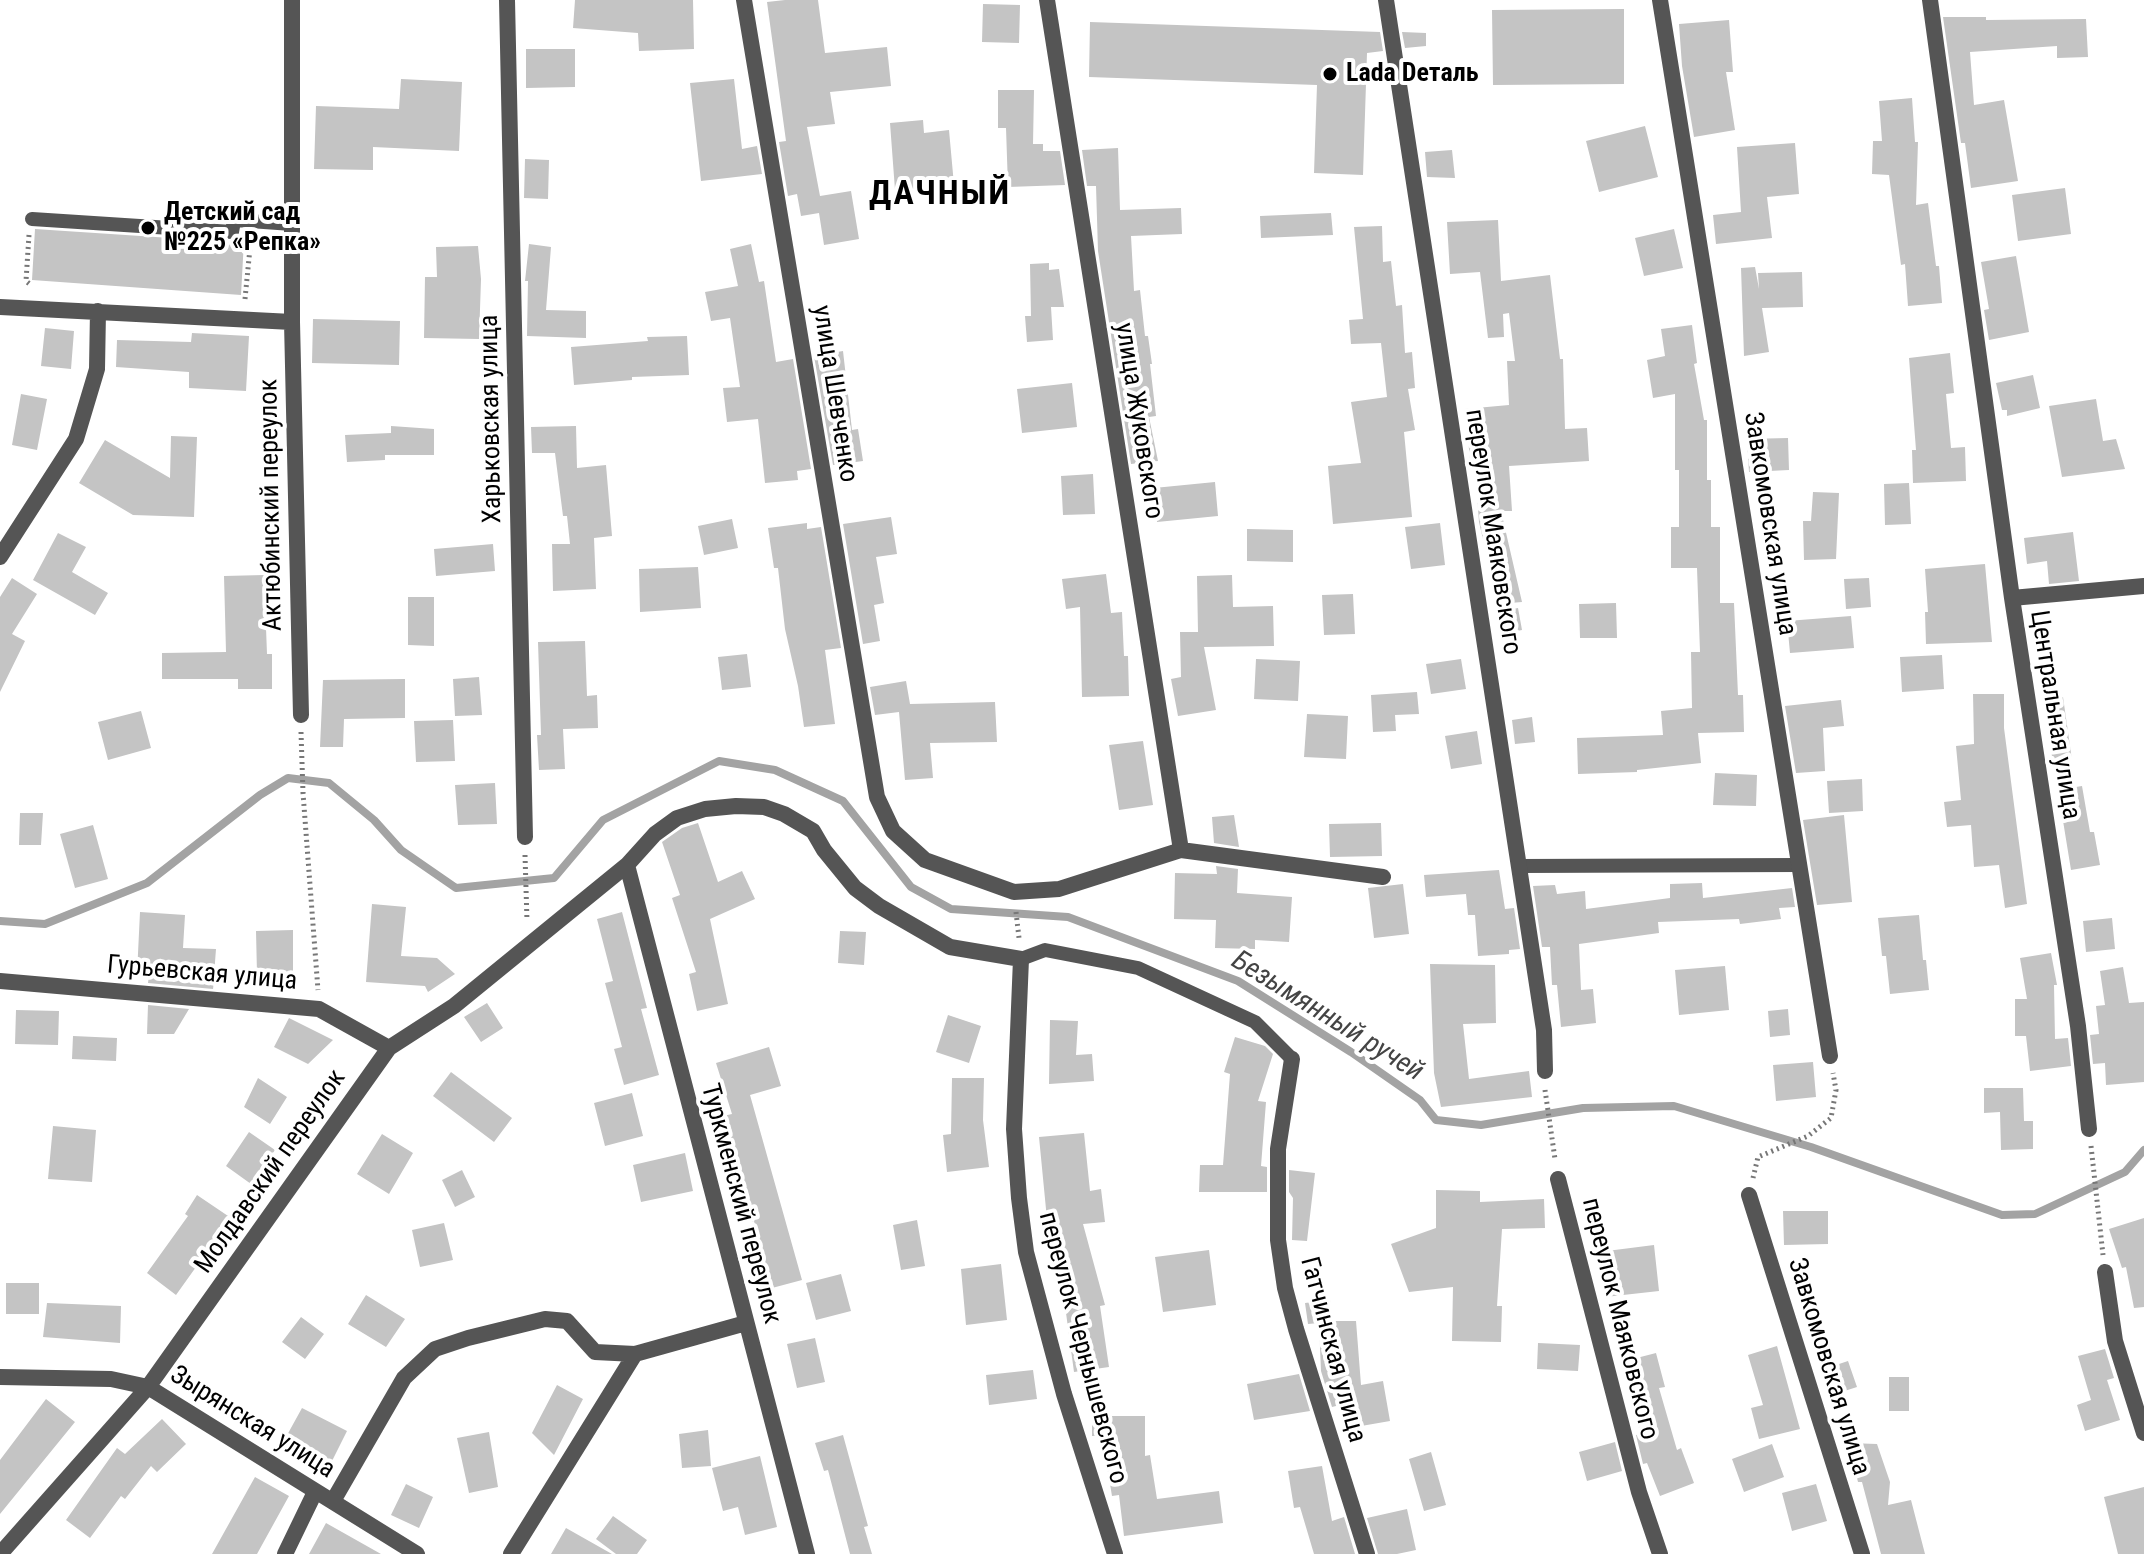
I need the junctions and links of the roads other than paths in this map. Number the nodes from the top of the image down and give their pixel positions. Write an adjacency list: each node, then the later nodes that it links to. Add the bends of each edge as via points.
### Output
1 (292, 0): 9 (street, Актюбинский переулок)
2 (507, 0): 17 (street, Харьковская улица)
3 (744, 0): 18 (street, улица Шевченко, via 877,797 893,831 925,860 1014,892 1059,889)
4 (1047, 0): 18 (street, улица Жуковского)
5 (1386, 0): 21 (street, переулок Маяковского)
6 (1660, 0): 20 (street, Завкомовская улица)
7 (1930, 0): 15 (street, Центральная улица)
8 (32, 219): 9 (lane, via 232,232 236,220)
9 (292, 224): 12 (street, Актюбинский переулок)
10 (0, 307): 11 (street)
11 (98, 311): 12 (street); 13 (street, via 97,369 76,439)
12 (292, 322): 16 (street, Актюбинский переулок)
13 (0, 557)
14 (2144, 586): 15 (street)
15 (2012, 598): 29 (street, Центральная улица)
16 (301, 715)
17 (525, 844)
18 (1181, 850): 22 (street)
19 (627, 865): 23 (street, Молдавский переулок, via 677,818 705,809 764,807 813,831 855,888 879,906 950,947); 25 (street, Молдавский переулок, via 454,1006); 33 (street, Туркменский переулок)
20 (1799, 865): 21 (lane); 26 (street, Завкомовская улица)
21 (1519, 866): 28 (street, переулок Маяковского, via 1544,1030)
22 (1383, 877)
23 (1021, 959): 27 (lane, via 1045,950 1138,968 1255,1022); 45 (street, переулок Чернышевского, via 1014,1129 1026,1252)
24 (0, 981): 25 (street, Гурьевская улица, via 319,1009)
25 (389, 1048): 36 (street, Молдавский переулок)
26 (1830, 1056)
27 (1292, 1059): 46 (street, Гатчинская улица, via 1278,1149 1285,1288)
28 (1545, 1071)
29 (2089, 1129)
30 (1558, 1179): 47 (street, переулок Маяковского)
31 (1749, 1195): 48 (street, Завкомовская улица)
32 (2105, 1272): 37 (street, via 2115,1341)
33 (746, 1323): 34 (street); 44 (street, Туркменский переулок)
34 (635, 1354): 39 (street, via 595,1352 567,1321 545,1319 435,1349 404,1378); 43 (street)
35 (0, 1377): 36 (street, Зырянская улица, via 111,1379)
36 (148, 1387): 38 (street, Зырянская улица); 40 (street, Молдавский переулок)
37 (2144, 1433)
38 (315, 1492): 39 (street, Зырянская улица); 41 (street)
39 (333, 1501): 42 (street, Зырянская улица)
40 (0, 1554)
41 (285, 1554)
42 (417, 1554)
43 (511, 1554)
44 (807, 1554)
45 (1115, 1554)
46 (1367, 1554)
47 (1660, 1554)
48 (1862, 1554)

